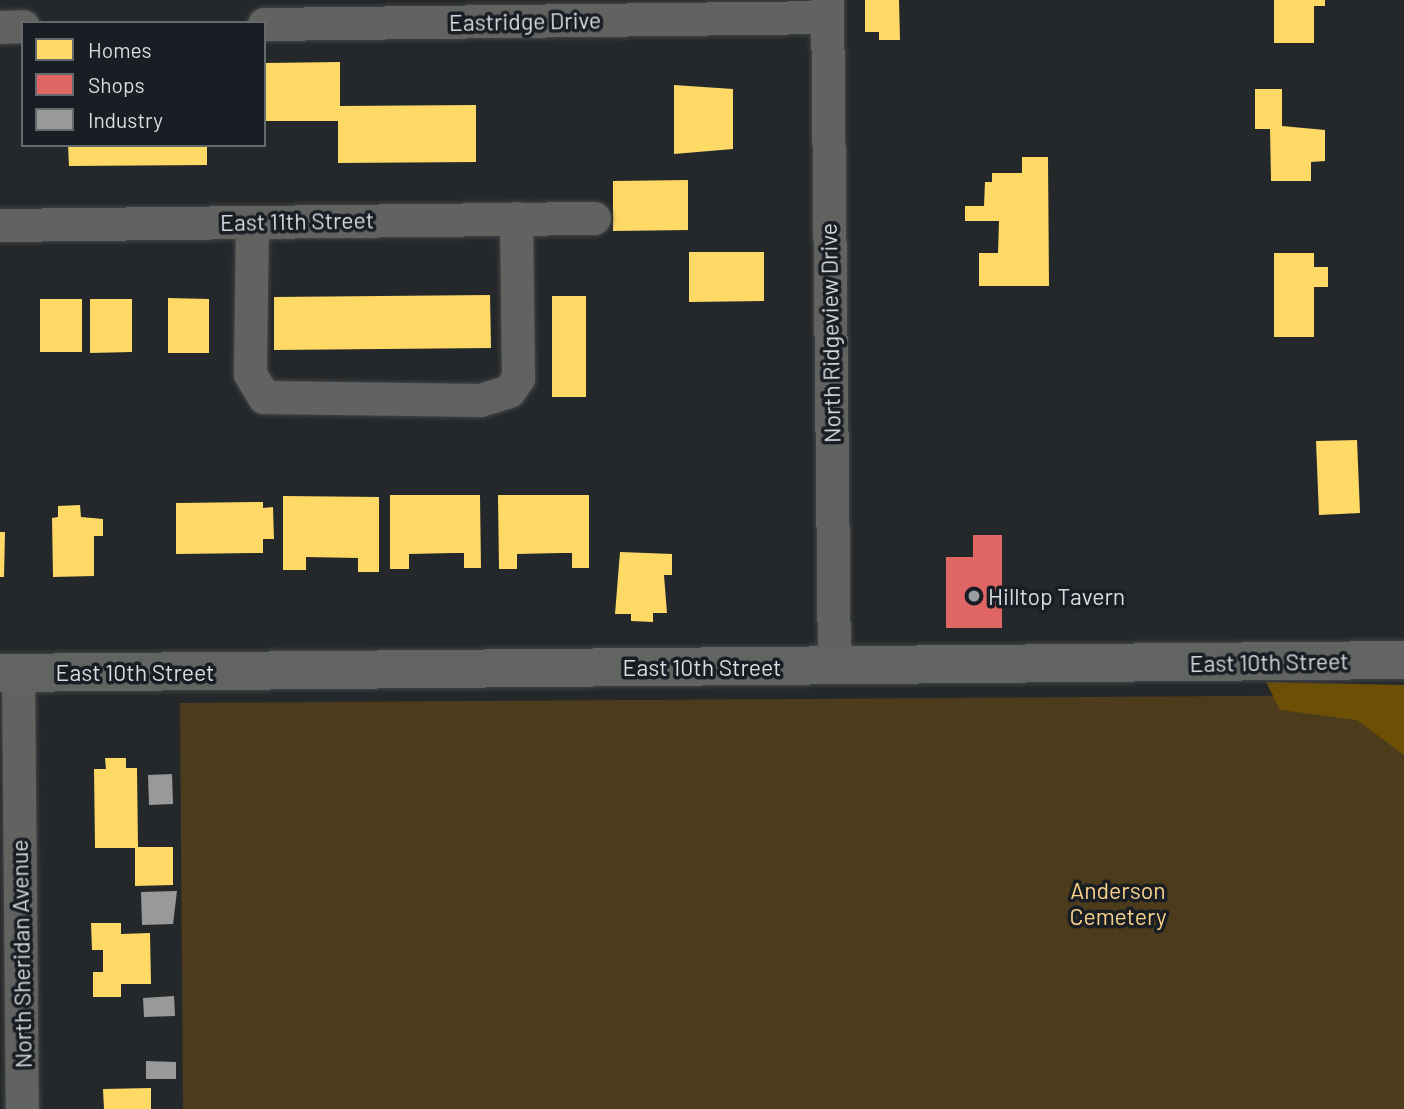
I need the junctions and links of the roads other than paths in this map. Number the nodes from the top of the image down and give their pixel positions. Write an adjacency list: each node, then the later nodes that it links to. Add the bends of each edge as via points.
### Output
1 (827, 9): 2 (street, Eastridge Drive); 10 (street, North Ridgeview Drive)
2 (266, 24)
3 (21, 26): 4 (street)
4 (0, 27)
5 (516, 218): 6 (street, East 11th Street); 7 (street, East 11th Street); 7 (street, via 518,378 509,391 480,400 264,397 250,374)
6 (594, 218)
7 (252, 222): 8 (street, East 11th Street)
8 (0, 225)
9 (1404, 660): 10 (main road, East 10th Street)
10 (834, 666): 11 (main road, East 10th Street)
11 (9, 673): 12 (street, North Sheridan Avenue)
12 (22, 1109)

